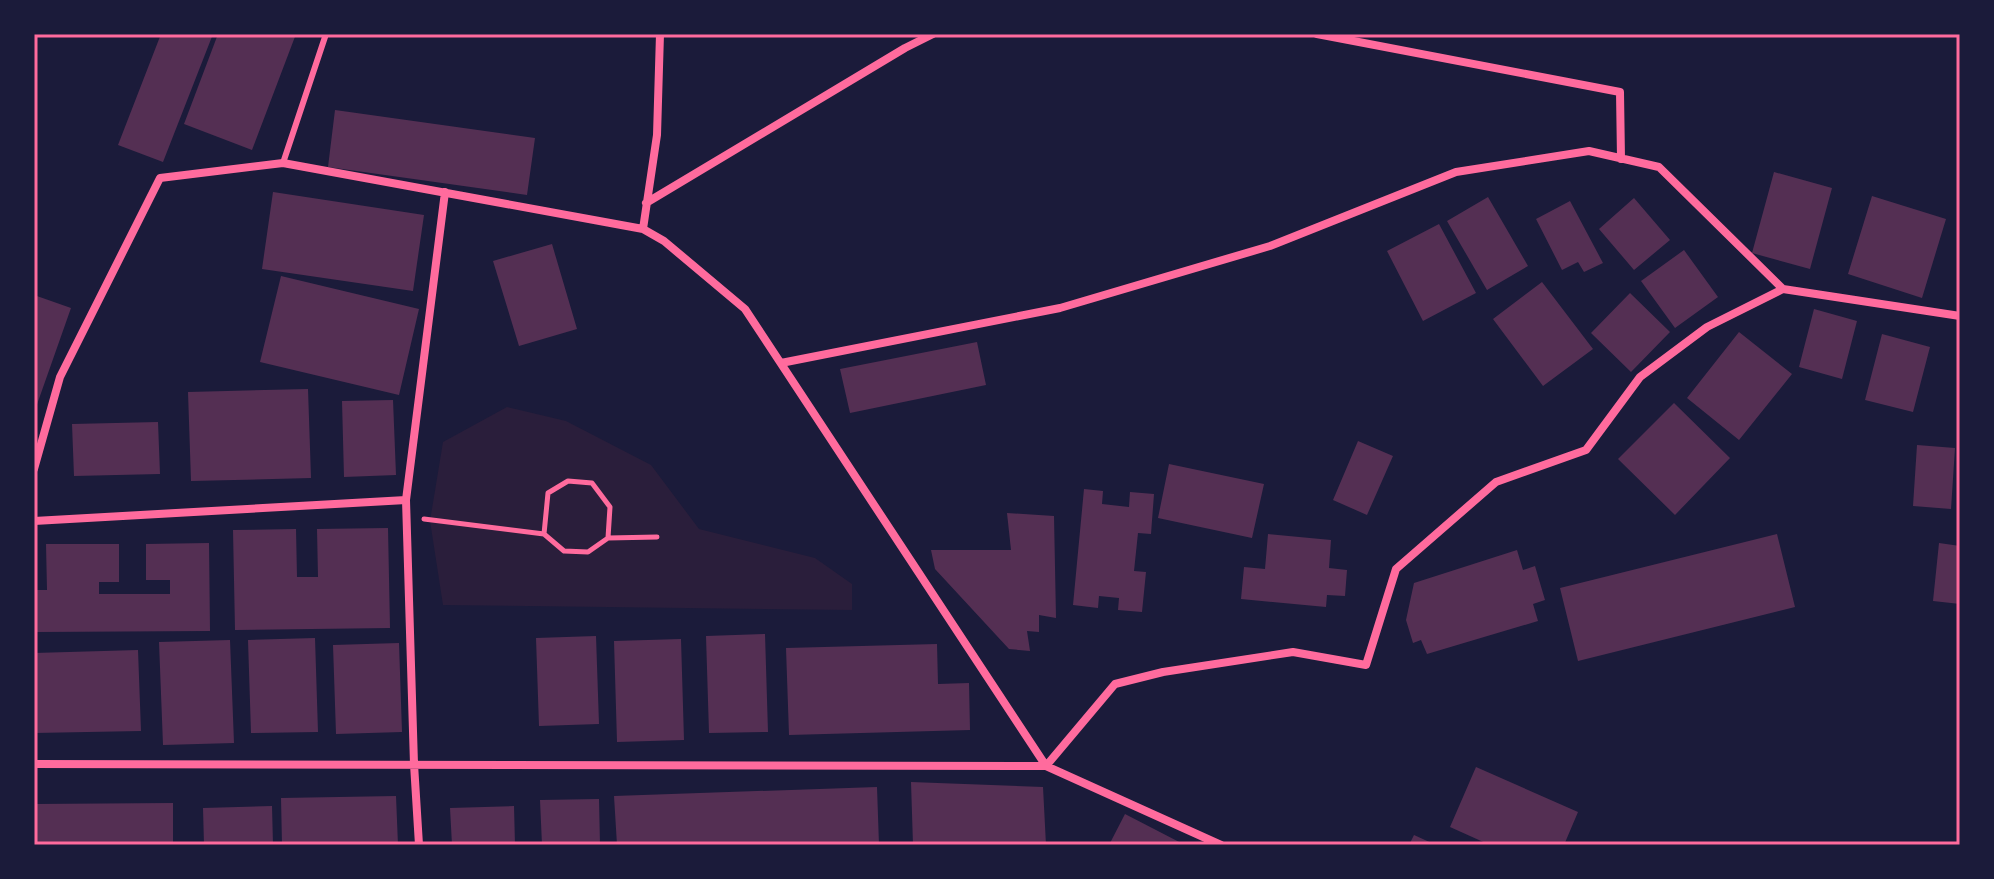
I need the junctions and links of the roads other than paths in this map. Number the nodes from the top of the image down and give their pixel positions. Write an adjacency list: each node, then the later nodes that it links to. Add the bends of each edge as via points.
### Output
1 (326, 34): 7 (lane)
2 (660, 34): 9 (street, via 657,135)
3 (933, 34): 9 (street)
4 (1317, 34): 5 (street)
5 (1336, 36): 6 (street, via 1620,92)
6 (1621, 159): 11 (street, via 1659,167); 13 (street, via 1589,151 1456,172 1270,246 1060,308)
7 (283, 163): 8 (street); 14 (street, via 160,178 60,377)
8 (445, 192): 10 (street); 15 (street)
9 (646, 203): 10 (street)
10 (643, 229): 13 (street, via 745,309)
11 (1783, 289): 12 (street); 19 (street, via 1707,327 1640,377 1586,450 1496,482 1396,569 1366,665 1293,652 1115,684)
12 (1960, 316)
13 (781, 363): 19 (street)
14 (34, 469)
15 (406, 500): 16 (street); 18 (street)
16 (34, 521)
17 (34, 764): 18 (street)
18 (414, 764): 19 (street); 20 (street)
19 (1046, 766): 21 (street)
20 (419, 845)
21 (1221, 845)

